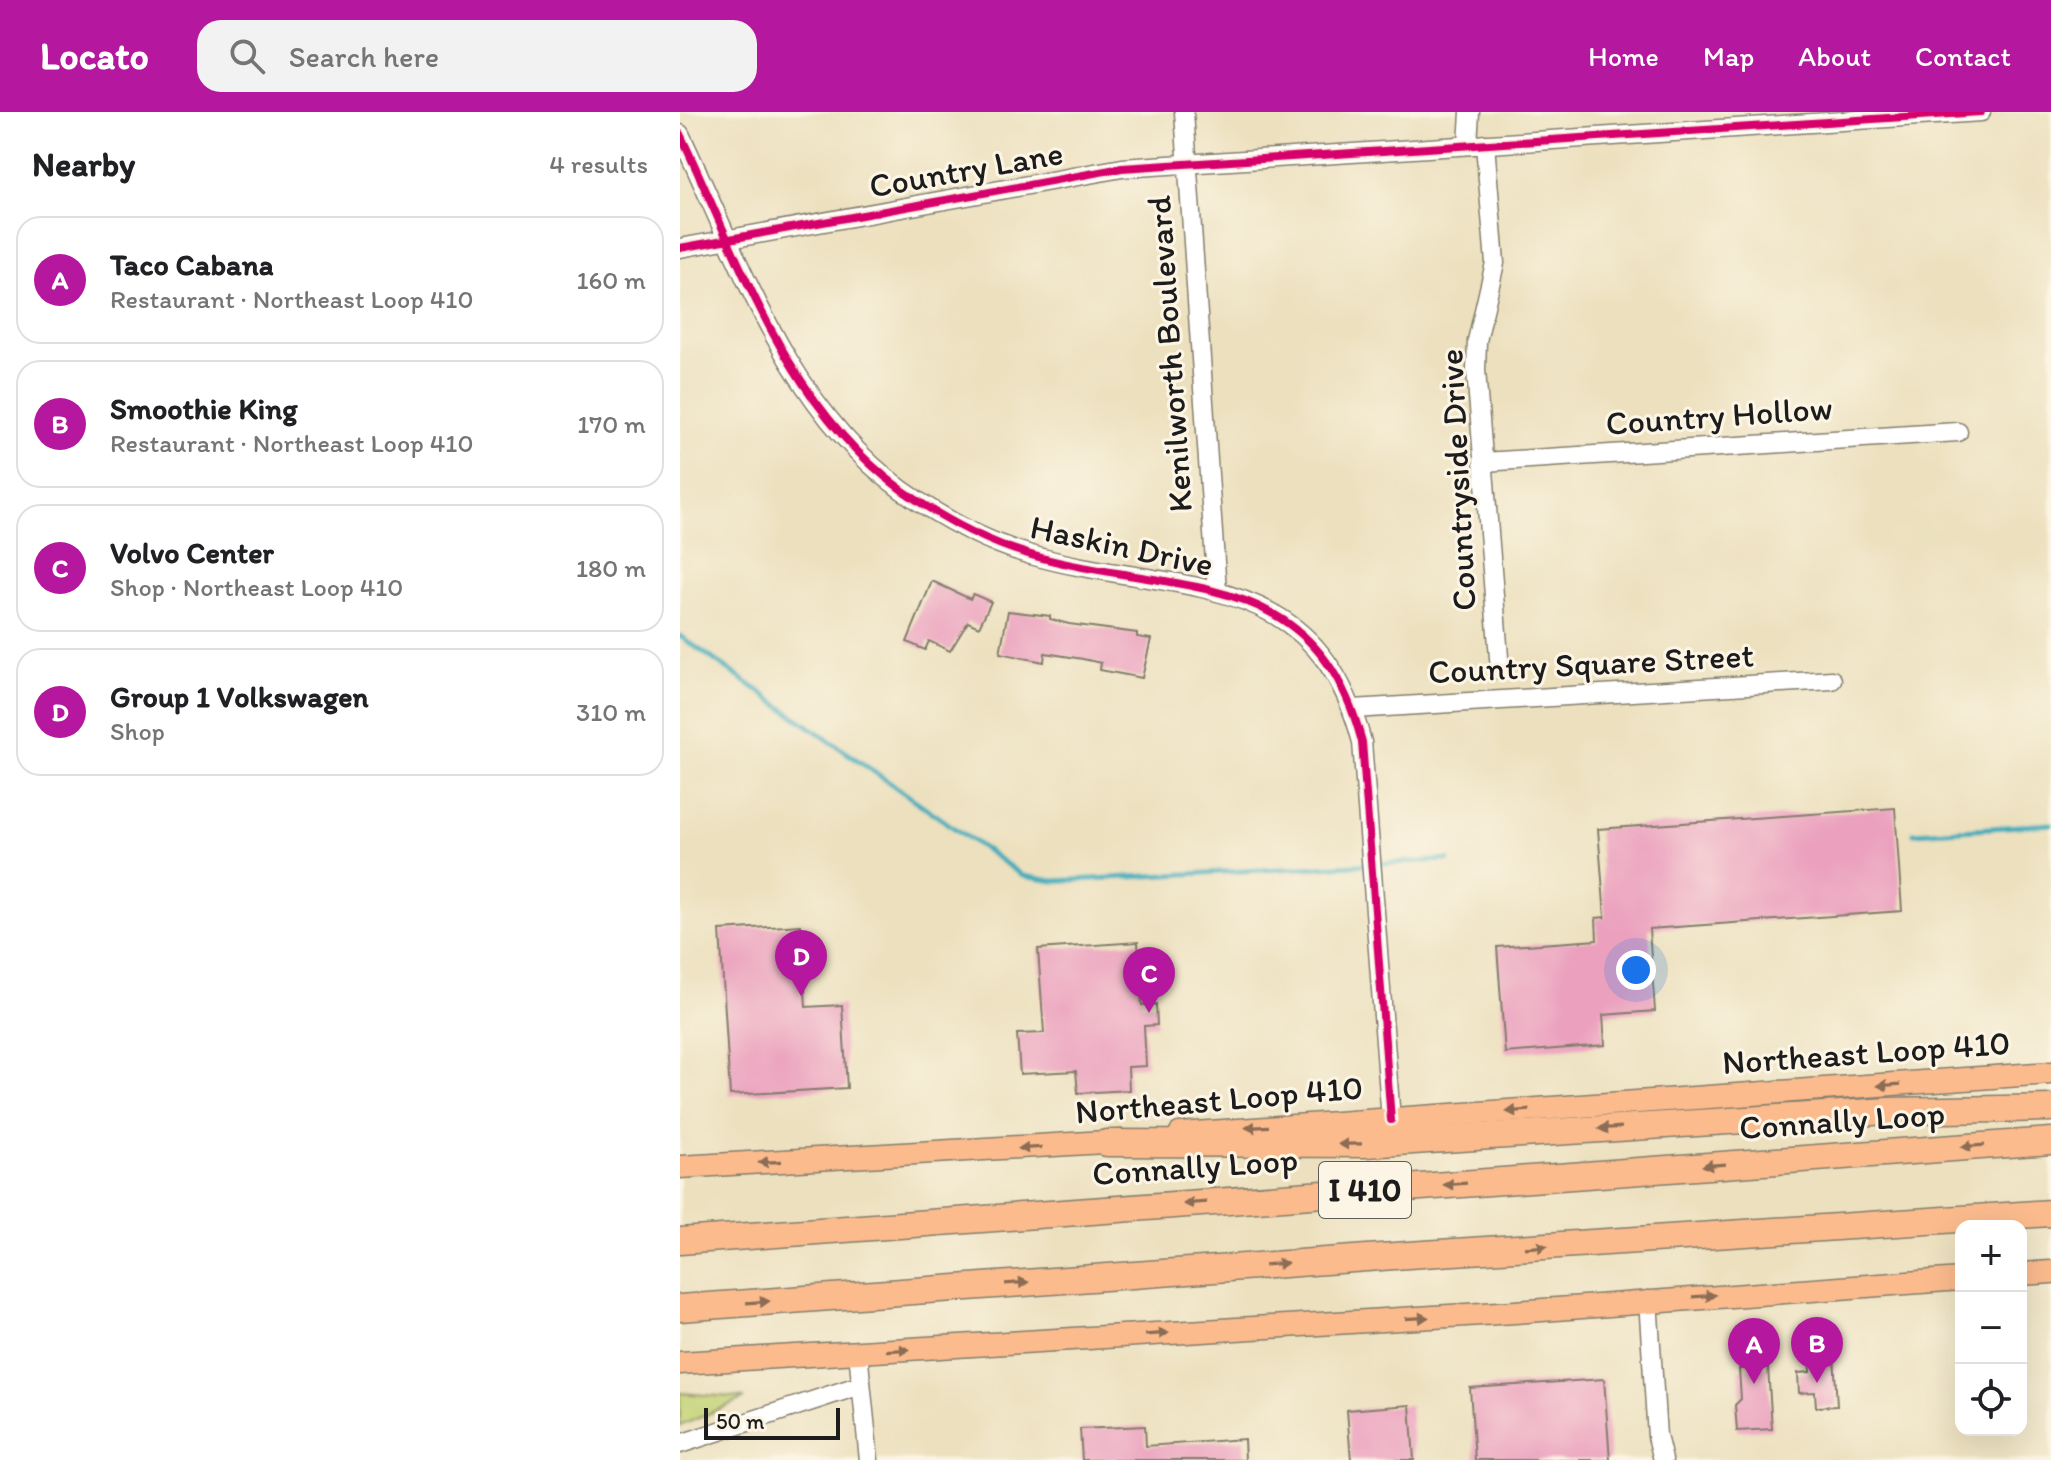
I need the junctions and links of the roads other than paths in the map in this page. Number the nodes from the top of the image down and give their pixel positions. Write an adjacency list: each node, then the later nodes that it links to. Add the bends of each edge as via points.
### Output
1 (1184, 112): 6 (street, Kenilworth Boulevard)
2 (1470, 112): 5 (street, Countryside Drive)
3 (1981, 112): 5 (street, Country Lane)
4 (680, 134): 7 (street, Haskin Drive)
5 (1476, 145): 6 (street, Country Lane); 10 (street, Countryside Drive, via 1495,263 1477,341)
6 (1187, 163): 7 (street, Country Lane, via 1122,168); 11 (street, Kenilworth Boulevard)
7 (730, 238): 8 (street, Country Lane); 11 (street, Haskin Drive, via 809,393 867,461 902,489 976,533 1031,555)
8 (680, 248)
9 (1958, 432): 10 (street, Country Hollow)
10 (1483, 462): 12 (street, Countryside Drive)
11 (1217, 591): 14 (street, Haskin Drive, via 1264,608 1301,631 1334,669)
12 (1500, 670)
13 (1832, 680): 14 (street, Country Square Street)
14 (1353, 709): 17 (street, Haskin Drive, via 1362,742 1371,834)
15 (2051, 1073): 17 (main road, Northeast Loop 410, one-way to 17)
16 (2051, 1108): 19 (highway, one-way to 19, via 1888,1111 1366,1144)
17 (1391, 1120): 19 (main road, Northeast Loop 410, one-way to 19, via 1208,1130)
18 (2051, 1141): 22 (highway, Connally Loop / I 410, one-way to 22)
19 (1107, 1143): 20 (main road, Northeast Loop 410, one-way to 20)
20 (680, 1167)
21 (2051, 1213): 27 (highway, I 410, one-way to 21)
22 (680, 1241)
23 (2051, 1272): 24 (main road)
24 (2027, 1274)
25 (1955, 1279): 26 (main road, one-way to 25)
26 (1648, 1300): 28 (main road, one-way to 26); 33 (street)
27 (680, 1308)
28 (858, 1352): 29 (main road); 30 (street)
29 (680, 1363)
30 (861, 1385): 31 (street); 32 (street)
31 (680, 1444)
32 (869, 1460)
33 (1663, 1460)

